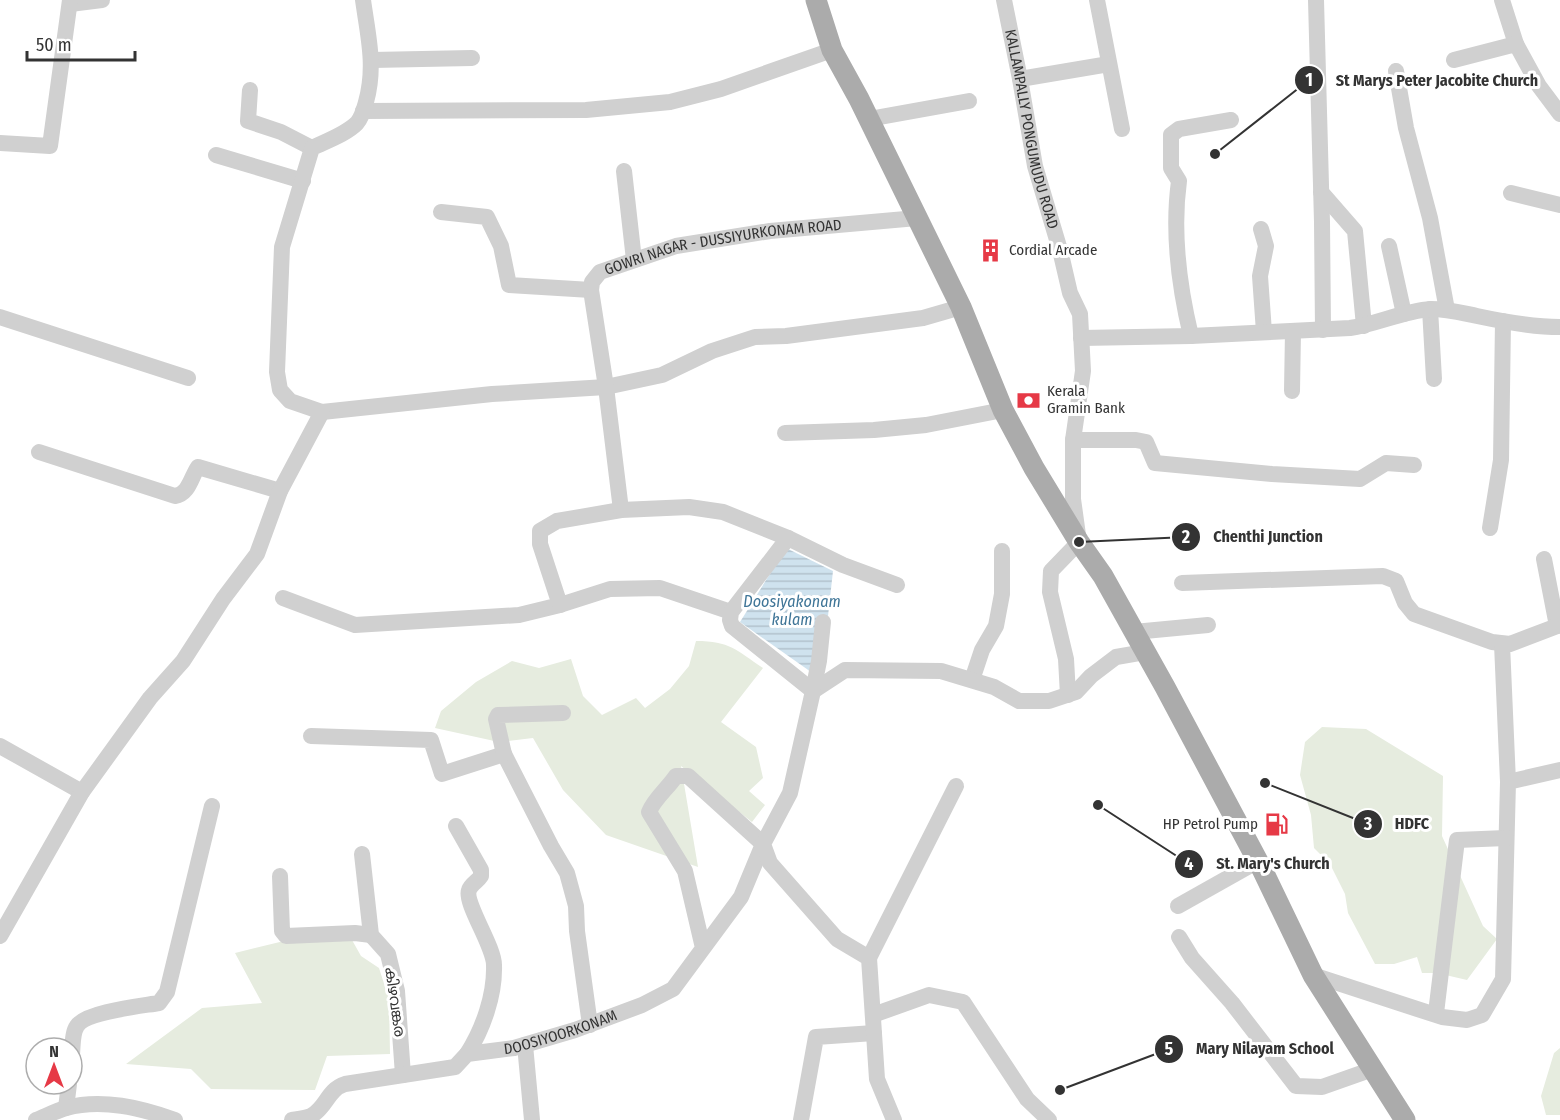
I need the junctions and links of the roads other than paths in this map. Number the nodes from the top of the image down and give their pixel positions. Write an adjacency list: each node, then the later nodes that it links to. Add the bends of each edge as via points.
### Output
1 (102, 0): 8 (street)
2 (363, 0): 12 (street)
3 (816, 0): 10 (main road)
4 (1004, 0): 16 (street, KALLAMPALLY PONGUMUDU ROAD)
5 (1097, 0): 14 (street)
6 (1316, 0): 29 (street)
7 (1502, 0): 9 (street)
8 (70, 2): 24 (street, via 50,146)
9 (1516, 44): 13 (street); 20 (street)
10 (832, 50): 19 (street, via 721,89 670,102 586,110); 21 (main road)
11 (472, 58): 12 (street)
12 (372, 60): 19 (street, via 371,84)
13 (1454, 60)
14 (1109, 64): 16 (street); 23 (street)
15 (1396, 70): 40 (street)
16 (1020, 79): 50 (street, KALLAMPALLY PONGUMUDU ROAD, via 1035,166 1070,293 1080,314)
17 (250, 90): 25 (street, via 248,121)
18 (969, 101): 21 (street)
19 (363, 111): 25 (street, via 356,124)
20 (1560, 114)
21 (869, 119): 33 (main road)
22 (1231, 120): 49 (street, via 1179,129 1171,135 1171,168 1179,181 1178,253)
23 (1122, 129)
24 (0, 143)
25 (312, 148): 28 (street)
26 (216, 155): 28 (street)
27 (624, 171): 36 (street)
28 (303, 181): 56 (street, via 282,247 277,372 280,390 290,401)
29 (1321, 192): 44 (street, via 1355,231); 47 (street)
30 (1511, 193): 31 (street)
31 (1560, 205)
32 (441, 212): 37 (street, via 487,218 501,246 509,285)
33 (917, 218): 36 (street, GOWRI NAGAR - DUSSIYURKONAM ROAD, via 770,231 676,246); 38 (main road)
34 (1261, 229): 48 (street, via 1266,246 1260,276)
35 (1389, 246): 41 (street)
36 (634, 260): 37 (street, GOWRI NAGAR - DUSSIYURKONAM ROAD, via 600,272)
37 (591, 290): 53 (street, GOWRI NAGAR - DUSSIYURKONAM ROAD)
38 (960, 307): 53 (street, via 923,318 756,337 712,351 662,375); 55 (main road)
39 (1430, 309): 40 (street); 41 (street); 52 (street)
40 (1447, 310): 43 (street)
41 (1404, 314): 44 (street)
42 (0, 317): 51 (street)
43 (1503, 321): 45 (street); 63 (street, via 1501,460)
44 (1364, 326): 47 (street)
45 (1560, 327)
46 (1293, 330): 47 (street); 48 (street); 54 (street)
47 (1323, 330)
48 (1264, 332): 49 (street)
49 (1191, 336): 50 (street)
50 (1081, 338): 58 (street, KALLAMPALLY PONGUMUDU ROAD, via 1083,371)
51 (188, 378)
52 (1434, 378)
53 (606, 387): 56 (street, via 492,394); 62 (street, GOWRI NAGAR - DUSSIYURKONAM ROAD)
54 (1292, 391)
55 (1003, 410): 57 (street, via 926,425); 65 (main road)
56 (322, 412): 61 (street)
57 (785, 433)
58 (1073, 440): 60 (street, via 1136,440 1146,442 1155,463 1272,474 1360,479 1386,463); 65 (street, KALLAMPALLY PONGUMUDU ROAD, via 1073,499)
59 (39, 452): 61 (street, via 175,496 185,491 198,467)
60 (1414, 465)
61 (280, 491): 89 (street, via 257,555 183,661 150,698)
62 (621, 510): 64 (street, via 689,507 723,512); 71 (street, via 557,521 540,531 540,544)
63 (1490, 528)
64 (788, 538): 69 (street, via 843,565); 72 (street)
65 (1079, 542): 76 (main road); 81 (street, via 1051,571 1050,592 1066,659)
66 (1002, 551): 79 (street, via 1002,594 996,626 982,650)
67 (1544, 559): 75 (street)
68 (1182, 583): 77 (street, via 1383,576 1396,581 1414,614)
69 (897, 585)
70 (283, 598): 71 (street, via 356,625 519,615)
71 (561, 605): 72 (street, via 610,589 660,588)
72 (731, 612): 80 (street, via 732,626)
73 (823, 622): 80 (street)
74 (1208, 625): 76 (street)
75 (1558, 625): 77 (street)
76 (1134, 632): 78 (main road)
77 (1502, 644): 87 (street)
78 (1145, 652): 81 (street, via 1116,657); 95 (main road)
79 (972, 680): 80 (street, via 941,671 845,670); 81 (street, via 1019,701 1049,701)
80 (813, 691): 93 (street, via 790,793)
81 (1068, 695)
82 (563, 713): 85 (street, via 498,715)
83 (311, 735): 85 (street, via 431,740 442,774)
84 (0, 746): 89 (street)
85 (504, 754): 106 (street, via 567,873 576,906)
86 (1560, 770): 87 (street)
87 (1508, 782): 92 (street)
88 (956, 786): 102 (street)
89 (82, 792): 99 (street)
90 (212, 806): 108 (street, via 167,992 159,1003 83,1020)
91 (456, 826): 110 (street, via 481,870 468,895 494,965 482,1028)
92 (1506, 838): 104 (street, via 1457,840); 104 (street, via 1503,979 1482,1015 1467,1020)
93 (763, 844): 101 (street, DOOSIYOORKONAM, via 741,897); 101 (street, via 688,776 676,776 651,807 649,812 684,871); 102 (street, via 770,863 837,939)
94 (362, 854): 98 (street)
95 (1258, 861): 97 (street); 103 (main road)
96 (280, 876): 98 (street, via 282,931 286,936)
97 (1178, 906)
98 (371, 935): 112 (street, കിഴവങ്കര, via 388,954 397,991)
99 (0, 936)
100 (1179, 937): 111 (street, via 1296,1086 1322,1088)
101 (703, 948): 106 (street, DOOSIYOORKONAM, via 673,989)
102 (868, 958): 105 (street)
103 (1313, 975): 104 (street); 111 (main road)
104 (1436, 1013)
105 (873, 1015): 107 (street); 121 (street, via 929,995 963,1002 1027,1099)
106 (590, 1024): 109 (street, DOOSIYOORKONAM)
107 (874, 1034): 119 (street, via 816,1037); 120 (street, via 877,1079)
108 (74, 1036)
109 (525, 1045): 110 (street, DOOSIYOORKONAM); 118 (street)
110 (467, 1054): 112 (street, DOOSIYOORKONAM, via 455,1066)
111 (1373, 1070): 122 (main road)
112 (404, 1076): 117 (street, DOOSIYOORKONAM, via 335,1087 311,1116)
113 (68, 1096): 114 (street)
114 (66, 1108): 115 (street); 116 (street, via 95,1104 142,1108)
115 (36, 1120)
116 (175, 1120)
117 (292, 1120)
118 (532, 1120)
119 (801, 1120)
120 (894, 1120)
121 (1049, 1120)
122 (1405, 1120)

